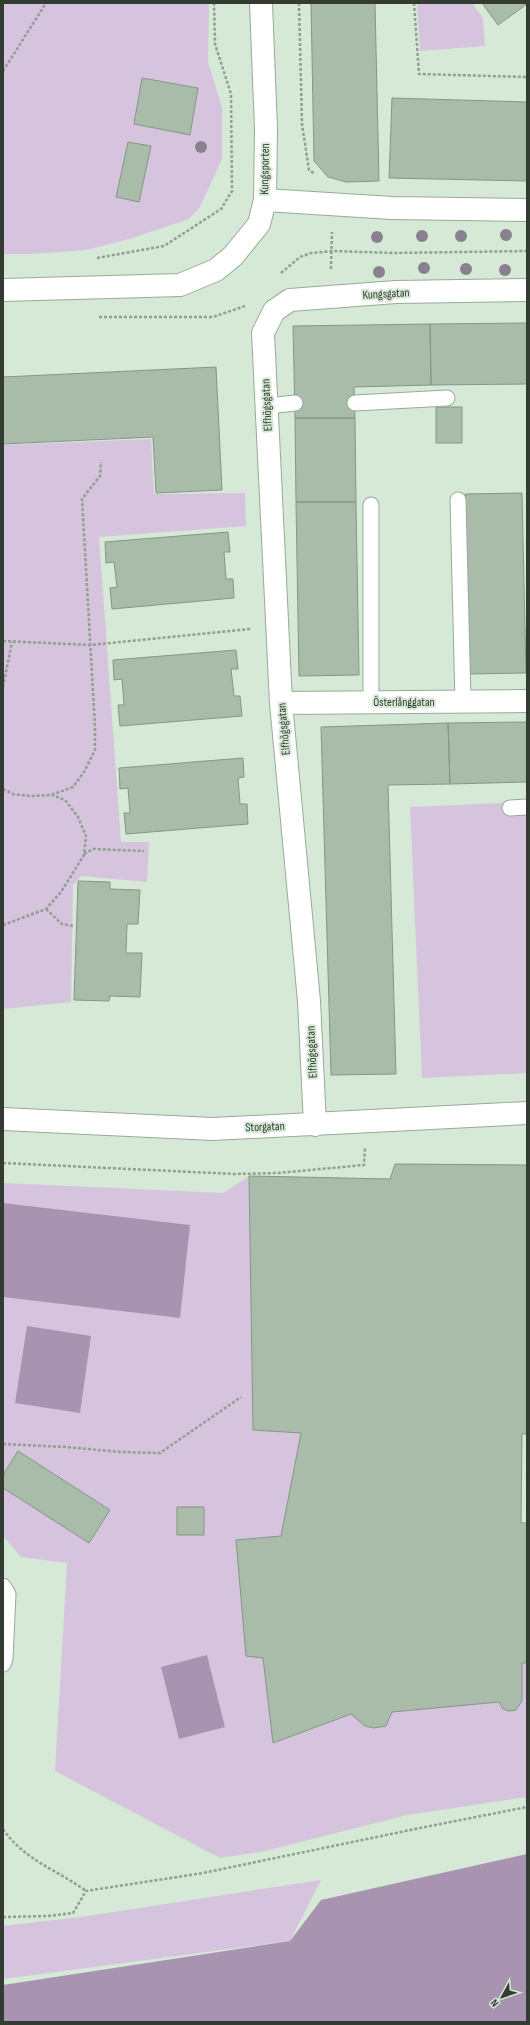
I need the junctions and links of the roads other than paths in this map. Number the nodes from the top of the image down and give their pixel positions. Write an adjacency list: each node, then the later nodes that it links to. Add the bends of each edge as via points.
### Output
1 (261, 3): 2 (street, Kungsporten, via 266,129)
2 (265, 200): 3 (street, via 392,208); 4 (street, Kungsporten, via 259,224 233,256 216,270 180,285)
3 (527, 210)
4 (3, 290)
5 (527, 290): 6 (street, Kungsgatan, via 396,292 290,300 274,311)
6 (263, 333): 10 (street, Elfhögsgatan)
7 (447, 398): 9 (lane)
8 (295, 403): 10 (lane)
9 (355, 403)
10 (266, 406): 16 (street, Elfhögsgatan)
11 (458, 500): 13 (lane)
12 (371, 505): 15 (lane)
13 (463, 701): 14 (street, Österlånggatan); 15 (street, Österlånggatan)
14 (527, 701)
15 (370, 702): 16 (street, Österlånggatan)
16 (281, 703): 21 (street, Elfhögsgatan, via 309,1001)
17 (527, 807): 18 (lane)
18 (510, 808)
19 (527, 1113): 21 (street, Storgatan)
20 (3, 1119): 21 (street, Storgatan, via 213,1129)
21 (315, 1125)
22 (3, 1586): 23 (lane, via 8,1594)
23 (3, 1664)

